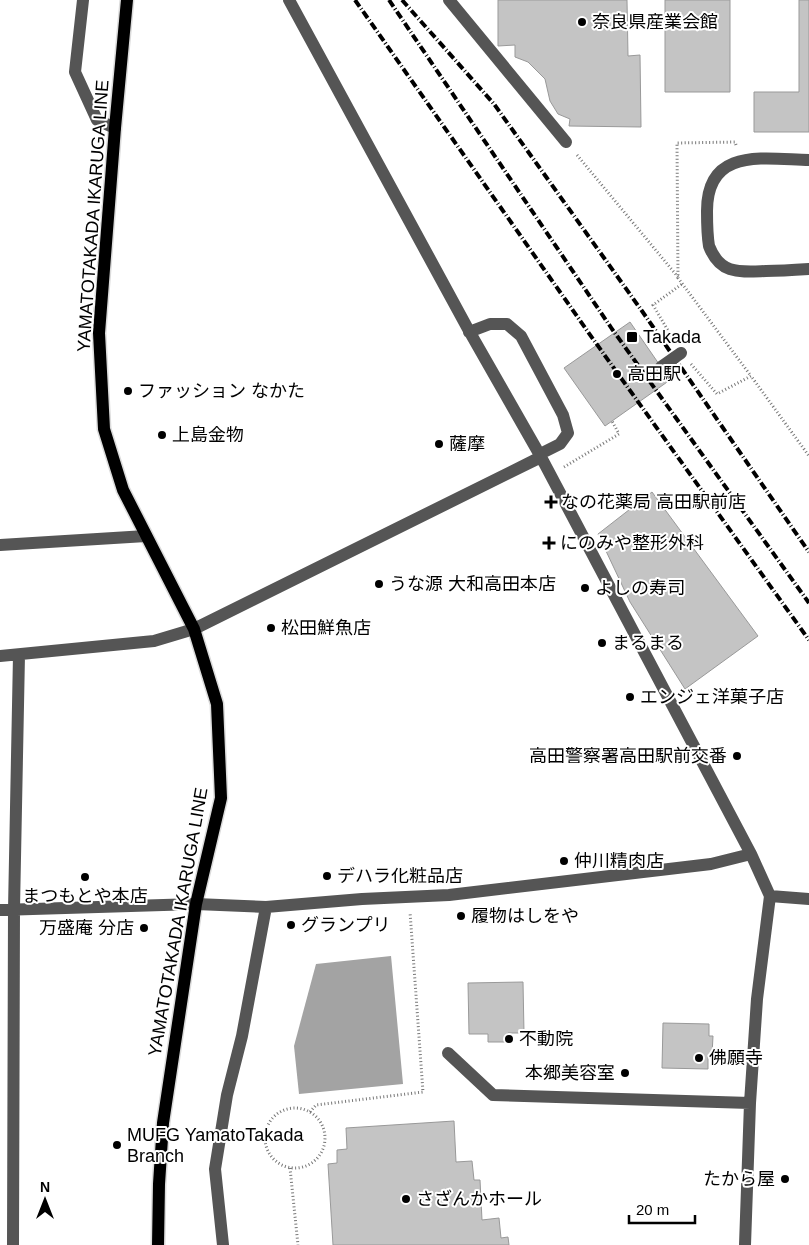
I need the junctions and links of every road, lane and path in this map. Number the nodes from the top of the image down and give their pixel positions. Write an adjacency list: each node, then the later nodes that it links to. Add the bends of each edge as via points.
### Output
1 (83, 0): 5 (street, via 75,72 97,120)
2 (127, 0): 5 (main road, YAMATOTAKADA IKARUGA LINE)
3 (289, 0): 11 (street)
4 (449, 0): 6 (street)
5 (114, 128): 18 (main road, YAMATOTAKADA IKARUGA LINE, via 98,333 104,429 123,490)
6 (566, 142): 9 (path)
7 (809, 160): 8 (street, via 734,162 715,176 707,196 709,246 722,266 739,272)
8 (809, 269)
9 (678, 278)
10 (682, 284): 12 (path, via 653,305)
11 (470, 332): 15 (street); 15 (street, via 490,324 507,324 521,336 563,415 568,433 560,444)
12 (681, 353): 13 (street, bridge); 16 (path, via 717,394 751,376)
13 (661, 366)
14 (612, 421): 17 (path, via 619,434)
15 (540, 455): 20 (street); 23 (street)
16 (809, 456)
17 (565, 466)
18 (146, 536): 19 (street); 20 (main road, YAMATOTAKADA IKARUGA LINE)
19 (0, 545)
20 (194, 629): 21 (street, via 154,641); 27 (main road, YAMATOTAKADA IKARUGA LINE, via 217,704 221,798)
21 (19, 655): 22 (street); 29 (street)
22 (0, 656)
23 (751, 854): 24 (street, via 711,864 449,895); 25 (street)
24 (409, 896): 28 (street); 33 (path, via 423,1092 316,1105)
25 (770, 896): 26 (street); 32 (street, via 757,999)
26 (809, 899)
27 (196, 904): 28 (street); 29 (street); 36 (main road, YAMATOTAKADA IKARUGA LINE, via 163,1123)
28 (266, 907): 37 (street, via 214,1169)
29 (14, 909): 30 (street); 35 (street)
30 (0, 910)
31 (448, 1053): 32 (street, via 493,1095)
32 (750, 1103): 39 (street)
33 (310, 1112): 34 (path, via 323,1128 324,1148 316,1160 304,1167); 34 (path, via 296,1108 281,1111 270,1121 265,1136 267,1150 276,1162)
34 (290, 1168): 38 (path)
35 (13, 1245)
36 (158, 1245)
37 (223, 1245)
38 (298, 1245)
39 (745, 1245)

